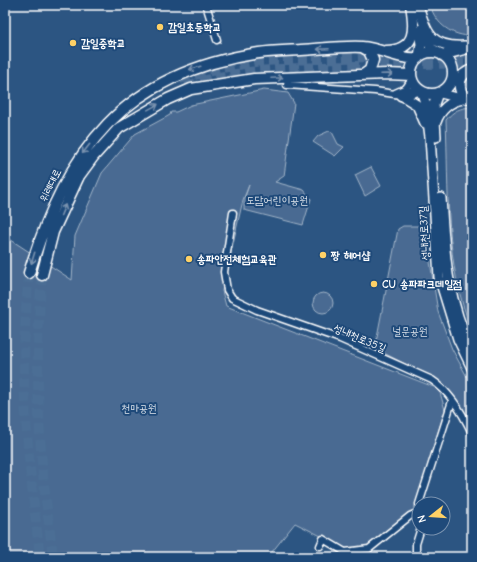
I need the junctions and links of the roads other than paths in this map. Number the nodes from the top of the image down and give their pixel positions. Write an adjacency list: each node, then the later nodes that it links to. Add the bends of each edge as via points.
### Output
1 (206, 5): 5 (street)
2 (412, 5): 4 (main road); 8 (main road, via 414,28 411,39 399,50)
3 (418, 5): 6 (main road, via 427,31 439,43 445,46)
4 (419, 25): 9 (main road, via 431,48); 10 (main road, via 421,52)
5 (217, 40)
6 (472, 46): 9 (main road)
7 (362, 47): 8 (main road, 위례대로); 12 (main road, via 369,51 374,60 370,70); 24 (main road, 위례대로, one-way to 24, via 260,53 190,70 146,91 111,119 73,166 52,206)
8 (383, 51): 10 (main road, 위례대로, via 403,57)
9 (440, 54): 10 (main road, via 428,52); 14 (main road, via 451,65)
10 (418, 57): 13 (main road, via 412,67)
11 (472, 70): 14 (main road, via 458,72); 19 (main road, via 460,78 459,89)
12 (362, 75): 13 (main road, 위례대로, one-way to 13, via 387,74); 25 (main road, 위례대로, one-way to 12, via 53,232 79,176 120,128 147,110 191,89 254,79)
13 (411, 77): 16 (main road); 18 (street, via 406,88)
14 (452, 78): 17 (main road, via 446,89); 19 (main road, via 455,91)
15 (287, 85): 18 (street)
16 (420, 91): 17 (main road, via 429,94); 18 (main road); 21 (main road, 성내천로37길, via 426,106)
17 (439, 93): 19 (street); 20 (main road, 성내천로37길, via 434,104)
18 (397, 94): 21 (main road, via 417,105)
19 (467, 98): 20 (main road, via 450,104 442,111)
20 (435, 126): 23 (main road, 성내천로37길)
21 (430, 137): 23 (main road, 성내천로37길)
22 (233, 213): 28 (street, 성내천로35길, via 224,272 227,290 232,298 257,310 340,339 432,380 442,386)
23 (438, 213): 26 (main road, 성내천로37길, via 451,295); 27 (main road, 성내천로37길, via 438,267 443,295 458,339)
24 (29, 273)
25 (42, 274)
26 (472, 352)
27 (472, 368)
28 (452, 401): 29 (street); 30 (street)
29 (472, 433)
30 (422, 496)
31 (411, 516): 33 (street, via 369,550 345,552 323,539)
32 (420, 536): 34 (street, via 416,544)
33 (320, 546)
34 (416, 557)

